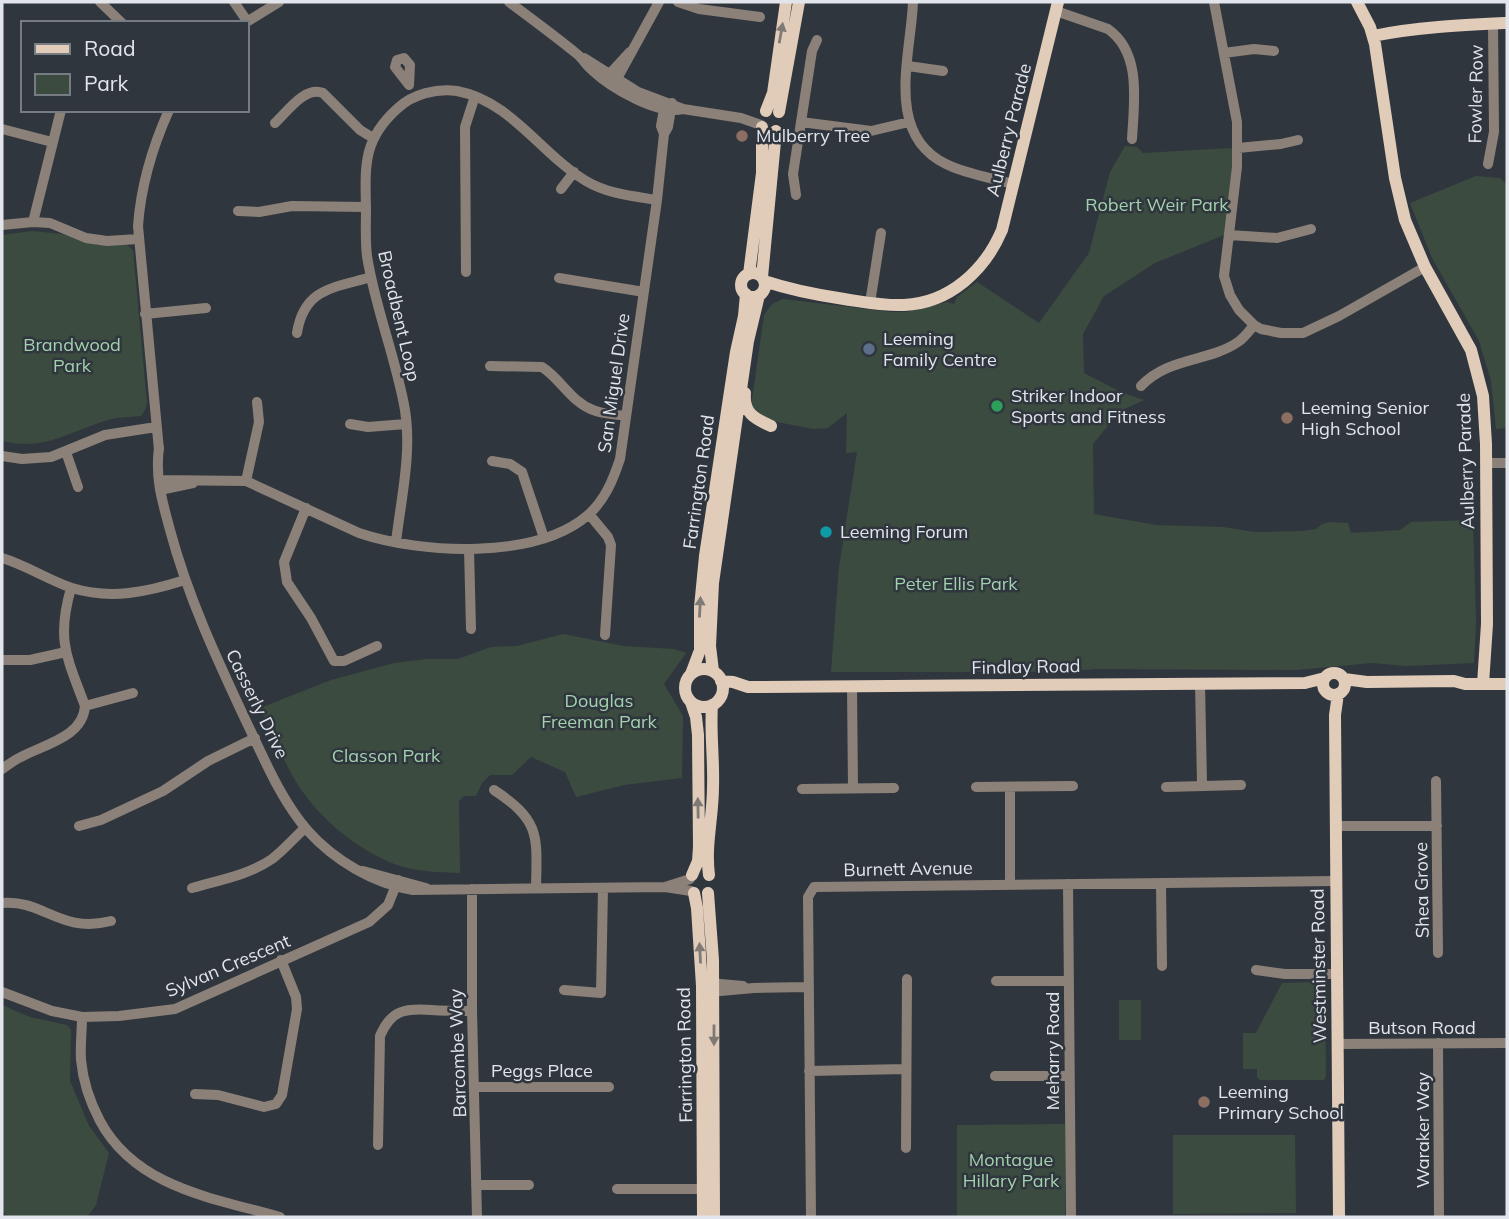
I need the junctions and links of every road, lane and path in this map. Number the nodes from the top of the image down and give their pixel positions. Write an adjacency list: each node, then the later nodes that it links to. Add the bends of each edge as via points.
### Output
1 (100, 2): 14 (street)
2 (233, 2): 15 (street)
3 (279, 2): 16 (street)
4 (509, 2): 25 (street)
5 (659, 2): 25 (street, via 626,64)
6 (678, 2): 13 (street)
7 (786, 2): 32 (main road, Farrington Road, one-way to 7)
8 (799, 2): 32 (main road, Farrington Road)
9 (913, 2): 23 (street)
10 (1214, 2): 22 (street)
11 (1357, 2): 20 (main road, Aulberry Parade)
12 (1057, 6): 39 (street, via 1108,29 1128,52 1133,79); 45 (main road, Aulberry Parade)
13 (760, 17)
14 (120, 21)
15 (245, 21)
16 (248, 21)
17 (1507, 23): 18 (main road)
18 (1493, 24): 20 (main road, via 1404,29); 43 (street, Fowler Row, via 1494,132)
19 (817, 40): 33 (street)
20 (1374, 40): 57 (main road, Aulberry Parade, via 1397,190)
21 (1274, 51): 22 (street)
22 (1224, 53): 42 (street)
23 (908, 65): 24 (street); 34 (street, via 905,99)
24 (943, 71)
25 (611, 80): 29 (street, via 633,97)
26 (409, 85): 28 (street)
27 (475, 96): 28 (street, Broadbent Loop, via 445,90); 44 (street, Broadbent Loop, via 507,115); 58 (street, via 465,127)
28 (414, 97): 38 (street, Broadbent Loop, via 390,116)
29 (668, 106): 32 (street); 48 (street, San Miguel Drive, via 661,126)
30 (60, 112): 41 (street)
31 (168, 112): 56 (street, Casserly Drive, via 143,183)
32 (766, 118): 37 (main road, via 770,132); 37 (main road, Farrington Road, via 783,123); 61 (main road, Farrington Road)
33 (801, 122): 34 (street, via 871,131); 47 (street, via 793,174)
34 (909, 122): 45 (street, via 924,146 946,164)
35 (275, 123): 38 (street, via 316,90)
36 (2, 129): 41 (street)
37 (776, 131): 61 (main road, Farrington Road)
38 (373, 138): 49 (street, Broadbent Loop, via 366,160)
39 (1132, 139)
40 (1298, 140): 42 (street)
41 (52, 142): 51 (street)
42 (1238, 148): 55 (street)
43 (1488, 164)
44 (574, 172): 46 (street); 48 (street, Broadbent Loop, via 607,191)
45 (1013, 184): 63 (main road, Aulberry Parade, via 998,240 970,278 917,303)
46 (561, 189)
47 (796, 195)
48 (657, 200): 62 (street, San Miguel Drive)
49 (366, 207): 50 (street); 59 (street, Broadbent Loop)
50 (238, 211)
51 (33, 222): 52 (street); 56 (street, via 50,223 86,238)
52 (2, 225)
53 (1311, 229): 55 (street, via 1277,238)
54 (881, 233): 63 (street)
55 (1229, 235): 66 (street, via 1226,286)
56 (138, 239): 65 (street, Casserly Drive)
57 (1426, 267): 66 (street, via 1314,330 1280,333); 80 (main road, Aulberry Parade, via 1460,328 1478,374)
58 (467, 272)
59 (371, 277): 67 (street, via 315,296 303,310); 74 (street, Broadbent Loop)
60 (559, 278): 62 (street)
61 (757, 286): 63 (main road, Aulberry Parade); 68 (main road, Farrington Road); 98 (main road, Farrington Road, one-way to 61, via 700,650 704,566 736,352)
62 (643, 292): 72 (street, San Miguel Drive)
63 (870, 303)
64 (206, 308): 65 (street)
65 (145, 314): 76 (street, Casserly Drive)
66 (1254, 325): 70 (street, via 1237,343 1155,373)
67 (298, 333)
68 (748, 341): 75 (main road, via 746,408 755,419); 99 (main road, Farrington Road, via 713,583 710,646)
69 (490, 366): 72 (street, via 542,367 587,408)
70 (1141, 386)
71 (257, 402): 82 (street, via 259,422)
72 (625, 416): 86 (street, San Miguel Drive, via 613,480)
73 (350, 424): 74 (street)
74 (406, 424): 88 (street, Broadbent Loop, via 407,461)
75 (771, 426)
76 (156, 427): 77 (street, via 105,435); 83 (street, Casserly Drive)
77 (66, 452): 78 (street, via 34,459); 84 (street)
78 (2, 456)
79 (492, 461): 87 (street, via 522,472)
80 (1486, 463): 81 (street); 101 (main road, Aulberry Parade)
81 (1507, 463)
82 (246, 481): 83 (street, San Miguel Drive); 85 (street, San Miguel Drive)
83 (162, 485): 91 (street, Casserly Drive)
84 (78, 487)
85 (306, 508): 88 (street, San Miguel Drive, via 359,533); 95 (street, via 284,562 287,582 334,661 344,662)
86 (589, 514): 87 (street, San Miguel Drive); 94 (street, via 611,545)
87 (544, 538): 89 (street, San Miguel Drive, via 500,548)
88 (396, 542): 89 (street, San Miguel Drive)
89 (469, 549): 93 (street)
90 (2, 558): 92 (street)
91 (184, 580): 92 (street, via 132,594); 111 (street, Casserly Drive)
92 (71, 588): 96 (street, via 63,625)
93 (471, 629)
94 (605, 635)
95 (377, 646)
96 (66, 652): 97 (street); 110 (street)
97 (2, 660)
98 (691, 674): 99 (main road, via 701,669); 108 (main road, via 685,685)
99 (717, 676): 105 (main road, Findlay Road); 109 (main road, via 722,691)
100 (1507, 677): 101 (main road, Findlay Road)
101 (1486, 680): 103 (main road, Findlay Road); 106 (main road, Findlay Road, via 1464,676 1454,681 1367,682)
102 (1200, 682): 104 (main road, Findlay Road); 106 (main road, Findlay Road, via 1305,683); 114 (street)
103 (1507, 684)
104 (852, 686): 105 (main road, Findlay Road); 119 (street)
105 (748, 687): 109 (main road, Findlay Road)
106 (1334, 688): 125 (main road, Westminster Road)
107 (133, 693): 110 (street)
108 (691, 702): 109 (main road, via 701,706); 134 (main road, Farrington Road, one-way to 108, via 699,847 698,735)
109 (715, 703): 128 (main road, via 710,727)
110 (85, 706): 112 (street, via 79,725)
111 (255, 738): 124 (street, via 208,761 163,791); 127 (street, Casserly Drive)
112 (2, 769)
113 (1436, 781): 126 (street, Shea Grove)
114 (1202, 784): 115 (street); 118 (street)
115 (1241, 785)
116 (1073, 786): 121 (street)
117 (976, 787): 121 (street)
118 (1166, 787)
119 (853, 788): 120 (street); 122 (street)
120 (894, 788)
121 (1010, 788): 132 (street)
122 (802, 789)
123 (494, 790): 136 (street, via 519,808 534,832)
124 (79, 826)
125 (1336, 826): 126 (street, Shea Grove); 129 (main road, Westminster Road)
126 (1437, 826): 142 (street, Shea Grove)
127 (305, 828): 130 (street, Casserly Drive, via 359,870); 135 (street, via 263,864)
128 (709, 875): 134 (main road, via 702,872); 139 (main road, via 713,884)
129 (1336, 881): 131 (street, Burnett Avenue); 146 (main road, Westminster Road)
130 (393, 882): 138 (street, Casserly Drive, via 428,889); 143 (street, Sylvan Crescent, via 379,915 369,922)
131 (1161, 883): 133 (street, Burnett Avenue); 144 (street)
132 (1010, 884): 133 (street, Burnett Avenue); 151 (street, Burnett Avenue, via 814,887 808,897)
133 (1068, 884): 149 (street, Meharry Road)
134 (692, 885): 137 (street, Casserly Drive); 139 (main road, via 701,896); 150 (main road, Farrington Road, one-way to 134)
135 (192, 888)
136 (536, 888): 137 (street, Casserly Drive); 138 (street, Casserly Drive)
137 (603, 888): 152 (street, via 601,993)
138 (471, 889): 154 (street, Barcombe Way)
139 (708, 893): 150 (main road, Farrington Road)
140 (2, 903): 141 (street, via 19,903 82,925)
141 (111, 921)
142 (1438, 953)
143 (281, 960): 155 (street, Sylvan Crescent, via 175,1009); 165 (street, via 297,1009 282,1095 276,1104 264,1107)
144 (1162, 966)
145 (1256, 970): 146 (street)
146 (1337, 974): 158 (main road, Westminster Road)
147 (907, 979): 159 (street)
148 (996, 981): 149 (street)
149 (1069, 981): 162 (street, Meharry Road)
150 (707, 987): 151 (street); 170 (main road, Farrington Road)
151 (808, 987): 160 (street, Burnett Avenue)
152 (564, 990)
153 (2, 992): 155 (street, Sylvan Crescent)
154 (471, 1011): 163 (street, Barcombe Way); 166 (street, via 414,1008 397,1013 386,1023 380,1036)
155 (82, 1017): 172 (street, via 85,1084 107,1135 121,1152 163,1182)
156 (1438, 1043): 157 (street, Butson Road); 158 (street, Butson Road); 179 (street, Waraker Way)
157 (1507, 1043)
158 (1338, 1044): 178 (main road, Westminster Road)
159 (906, 1069): 160 (street); 167 (street)
160 (809, 1071): 176 (street, Burnett Avenue)
161 (995, 1076): 162 (street)
162 (1069, 1076): 177 (street, Meharry Road)
163 (475, 1087): 164 (street, Peggs Place); 168 (street, Barcombe Way)
164 (609, 1087)
165 (195, 1094)
166 (378, 1145)
167 (906, 1148)
168 (476, 1185): 169 (street); 173 (street, Barcombe Way)
169 (528, 1185)
170 (708, 1187): 171 (street); 174 (main road, Farrington Road); 175 (main road, Farrington Road)
171 (617, 1189)
172 (280, 1217)
173 (477, 1217)
174 (703, 1217)
175 (715, 1217)
176 (811, 1217)
177 (1071, 1217)
178 (1339, 1217)
179 (1439, 1217)

